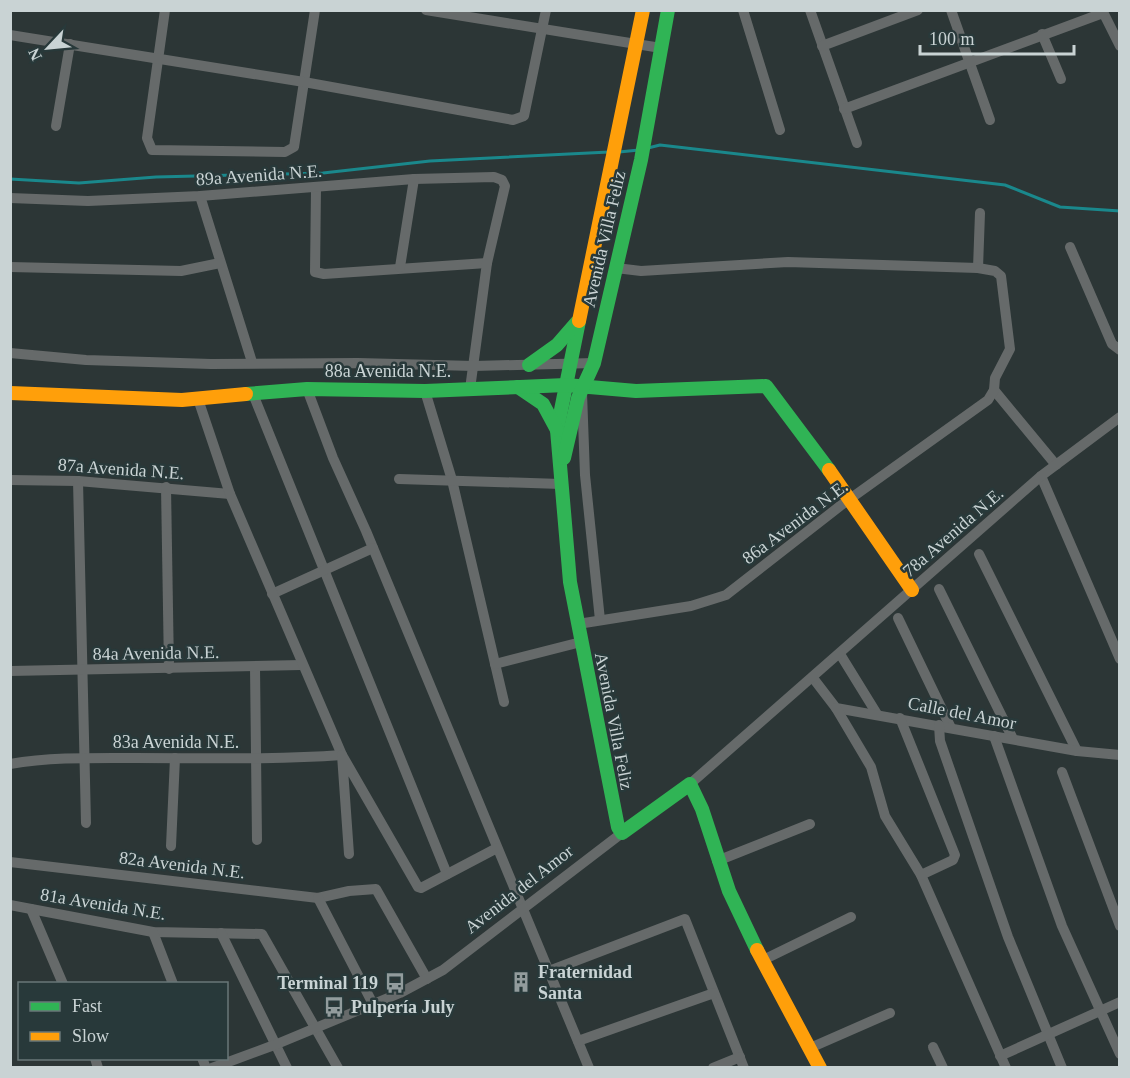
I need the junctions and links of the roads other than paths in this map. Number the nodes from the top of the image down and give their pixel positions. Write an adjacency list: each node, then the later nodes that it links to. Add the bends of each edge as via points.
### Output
1 (165, 10): 20 (street)
2 (315, 10): 23 (street)
3 (426, 10): 12 (street)
4 (546, 10): 12 (street)
5 (643, 10): 16 (street, Avenida Villa Feliz)
6 (668, 10): 19 (street, Avenida Villa Feliz)
7 (743, 10): 27 (street)
8 (810, 10): 17 (street)
9 (918, 10): 17 (street)
10 (951, 10): 21 (street)
11 (1102, 12): 13 (street); 18 (street)
12 (543, 29): 16 (street); 23 (street, via 524,116 519,119)
13 (1042, 34): 21 (street); 22 (street)
14 (10, 35): 15 (street)
15 (70, 44): 20 (street); 26 (street)
16 (637, 44): 19 (street); 41 (street, Avenida Villa Feliz)
17 (822, 46): 24 (street)
18 (1119, 46)
19 (661, 48): 39 (street, Avenida Villa Feliz)
20 (158, 58): 23 (street); 23 (street, via 147,138 152,150 291,150)
21 (967, 62): 24 (street); 25 (street)
22 (1061, 79)
23 (304, 82)
24 (844, 109): 28 (street)
25 (990, 120)
26 (56, 126)
27 (780, 130)
28 (857, 142)
29 (414, 179): 30 (street, 89a Avenida N.E.); 36 (street, 89a Avenida N.E., via 502,180 505,186); 38 (street)
30 (316, 188): 31 (street, 89a Avenida N.E.); 38 (street, via 315,272)
31 (200, 196): 32 (street, 89a Avenida N.E., via 88,201); 35 (street)
32 (10, 198)
33 (980, 213): 40 (street)
34 (1070, 247): 42 (street, via 1112,344)
35 (220, 263): 37 (street, via 181,272); 44 (street)
36 (487, 263): 38 (street); 48 (street)
37 (10, 267)
38 (400, 267)
39 (616, 268): 40 (street, via 641,271 788,262); 45 (street, Avenida Villa Feliz)
40 (978, 268): 54 (street, via 1001,276 1004,286 1010,349 995,378)
41 (579, 319): 46 (street, via 556,345); 47 (street, Avenida Villa Feliz)
42 (1119, 350)
43 (10, 353): 44 (street, 88a Avenida N.E., via 86,360)
44 (252, 363): 48 (street, 88a Avenida N.E.)
45 (594, 363): 47 (street, 88a Avenida N.E.); 53 (street, Avenida Villa Feliz)
46 (529, 365): 47 (street, 88a Avenida N.E.); 48 (street, 88a Avenida N.E.)
47 (570, 365): 49 (street, Avenida Villa Feliz)
48 (474, 366): 52 (street)
49 (566, 386): 50 (street, 88a Avenida N.E.); 53 (street, 88a Avenida N.E.); 60 (street, Avenida Villa Feliz)
50 (518, 387): 52 (street, 88a Avenida N.E.); 60 (street, via 548,408)
51 (307, 389): 55 (street, 88a Avenida N.E.); 57 (street, 88a Avenida N.E.); 71 (street)
52 (470, 389): 55 (street, 88a Avenida N.E.)
53 (582, 389): 63 (street, Avenida Villa Feliz); 70 (street, 88a Avenida N.E., via 647,391 766,386); 78 (street, via 585,475)
54 (994, 390): 61 (street); 70 (street, 86a Avenida N.E., via 988,400)
55 (425, 391): 66 (street)
56 (10, 393): 58 (street, 88a Avenida N.E.)
57 (253, 394): 58 (street, 88a Avenida N.E.); 73 (street)
58 (198, 399): 69 (street)
59 (1119, 417): 61 (street, 78a Avenida N.E.)
60 (557, 430): 63 (street, Avenida Villa Feliz)
61 (1056, 465): 62 (street, 78a Avenida N.E.)
62 (1041, 477): 75 (street, 78a Avenida N.E.); 81 (street)
63 (561, 478): 66 (street); 79 (street, Avenida Villa Feliz, via 570,582)
64 (399, 479): 66 (street)
65 (10, 480): 67 (street, 87a Avenida N.E.)
66 (452, 480): 84 (street)
67 (78, 481): 68 (street, 87a Avenida N.E.); 88 (street)
68 (166, 488): 69 (street, 87a Avenida N.E.); 87 (street)
69 (230, 494): 76 (street)
70 (851, 499): 75 (street); 78 (street, 86a Avenida N.E., via 726,595 691,606)
71 (373, 548): 73 (street); 113 (street)
72 (979, 554): 99 (street)
73 (324, 570): 76 (street); 117 (street)
74 (939, 589): 98 (street)
75 (912, 590): 82 (street, 78a Avenida N.E.)
76 (272, 594): 85 (street)
77 (898, 618): 96 (street)
78 (600, 620): 79 (street, 86a Avenida N.E.)
79 (578, 624): 80 (street, Avenida Villa Feliz)
80 (581, 642): 84 (street); 110 (street, Avenida Villa Feliz, via 615,820)
81 (1116, 643): 83 (street)
82 (840, 654): 90 (street, 78a Avenida N.E.); 93 (street)
83 (1119, 659)
84 (495, 664): 91 (street)
85 (302, 665): 86 (street, 84a Avenida N.E.); 100 (street)
86 (255, 667): 87 (street, 84a Avenida N.E.); 104 (street)
87 (169, 669): 88 (street, 84a Avenida N.E.)
88 (83, 670): 89 (street, 84a Avenida N.E.); 102 (street)
89 (10, 671)
90 (813, 678): 92 (street); 107 (street, Avenida del Amor)
91 (504, 702)
92 (836, 708): 93 (street, Calle del Amor); 118 (street, via 871,767 885,816)
93 (877, 714): 94 (street, Calle del Amor)
94 (900, 718): 95 (street, Calle del Amor); 118 (street, via 955,855 954,860)
95 (939, 725): 96 (street, Calle del Amor); 138 (street, via 940,741 986,876)
96 (951, 728): 97 (street, Calle del Amor)
97 (994, 736): 98 (street, Calle del Amor); 135 (street, via 1062,926)
98 (1013, 739): 99 (street, Calle del Amor)
99 (1077, 751): 101 (street, Calle del Amor)
100 (342, 755): 104 (street, 83a Avenida N.E.); 114 (street); 117 (street, via 418,887)
101 (1119, 755)
102 (85, 758): 103 (street, 83a Avenida N.E.); 105 (street, 83a Avenida N.E.); 108 (street)
103 (175, 758): 104 (street, 83a Avenida N.E.); 112 (street)
104 (257, 759): 111 (street)
105 (10, 764)
106 (1062, 772): 124 (street)
107 (690, 784): 110 (street, Avenida del Amor); 115 (street, via 702,804)
108 (86, 823)
109 (810, 824): 115 (street)
110 (622, 832): 122 (street, Avenida del Amor)
111 (257, 840)
112 (171, 846)
113 (497, 848): 117 (street); 122 (street)
114 (349, 854)
115 (717, 861): 127 (street)
116 (10, 862): 119 (street, 82a Avenida N.E.)
117 (447, 874)
118 (921, 875): 144 (street)
119 (318, 898): 129 (street, 82a Avenida N.E., via 376,889); 134 (street)
120 (10, 905): 121 (street, 81a Avenida N.E.)
121 (31, 909): 125 (street, 81a Avenida N.E.); 130 (street)
122 (522, 909): 128 (street); 129 (street, Avenida del Amor)
123 (851, 916): 127 (street)
124 (1119, 926)
125 (153, 932): 126 (street, 81a Avenida N.E.); 131 (street)
126 (221, 933): 137 (street, 81a Avenida N.E., via 262,934); 140 (street)
127 (763, 960): 142 (street)
128 (549, 971): 132 (street, via 685,919); 139 (street)
129 (427, 979): 134 (street, Avenida del Amor)
130 (62, 982)
131 (172, 982)
132 (714, 993): 139 (street); 145 (street)
133 (1119, 1002): 135 (street)
134 (373, 1004): 137 (street, Avenida del Amor)
135 (1100, 1011): 138 (street); 143 (street)
136 (890, 1013): 142 (street)
137 (316, 1027): 140 (street, Avenida del Amor); 148 (street)
138 (1048, 1034): 144 (street); 154 (street)
139 (578, 1041): 149 (street)
140 (277, 1044): 146 (street, Avenida del Amor); 147 (street)
141 (933, 1047): 152 (street)
142 (810, 1048): 151 (street)
143 (1119, 1054)
144 (1000, 1056): 153 (street)
145 (742, 1062): 150 (street)
146 (212, 1068)
147 (287, 1068)
148 (338, 1068)
149 (589, 1068)
150 (713, 1068)
151 (820, 1068)
152 (943, 1068)
153 (1006, 1068)
154 (1062, 1068)

